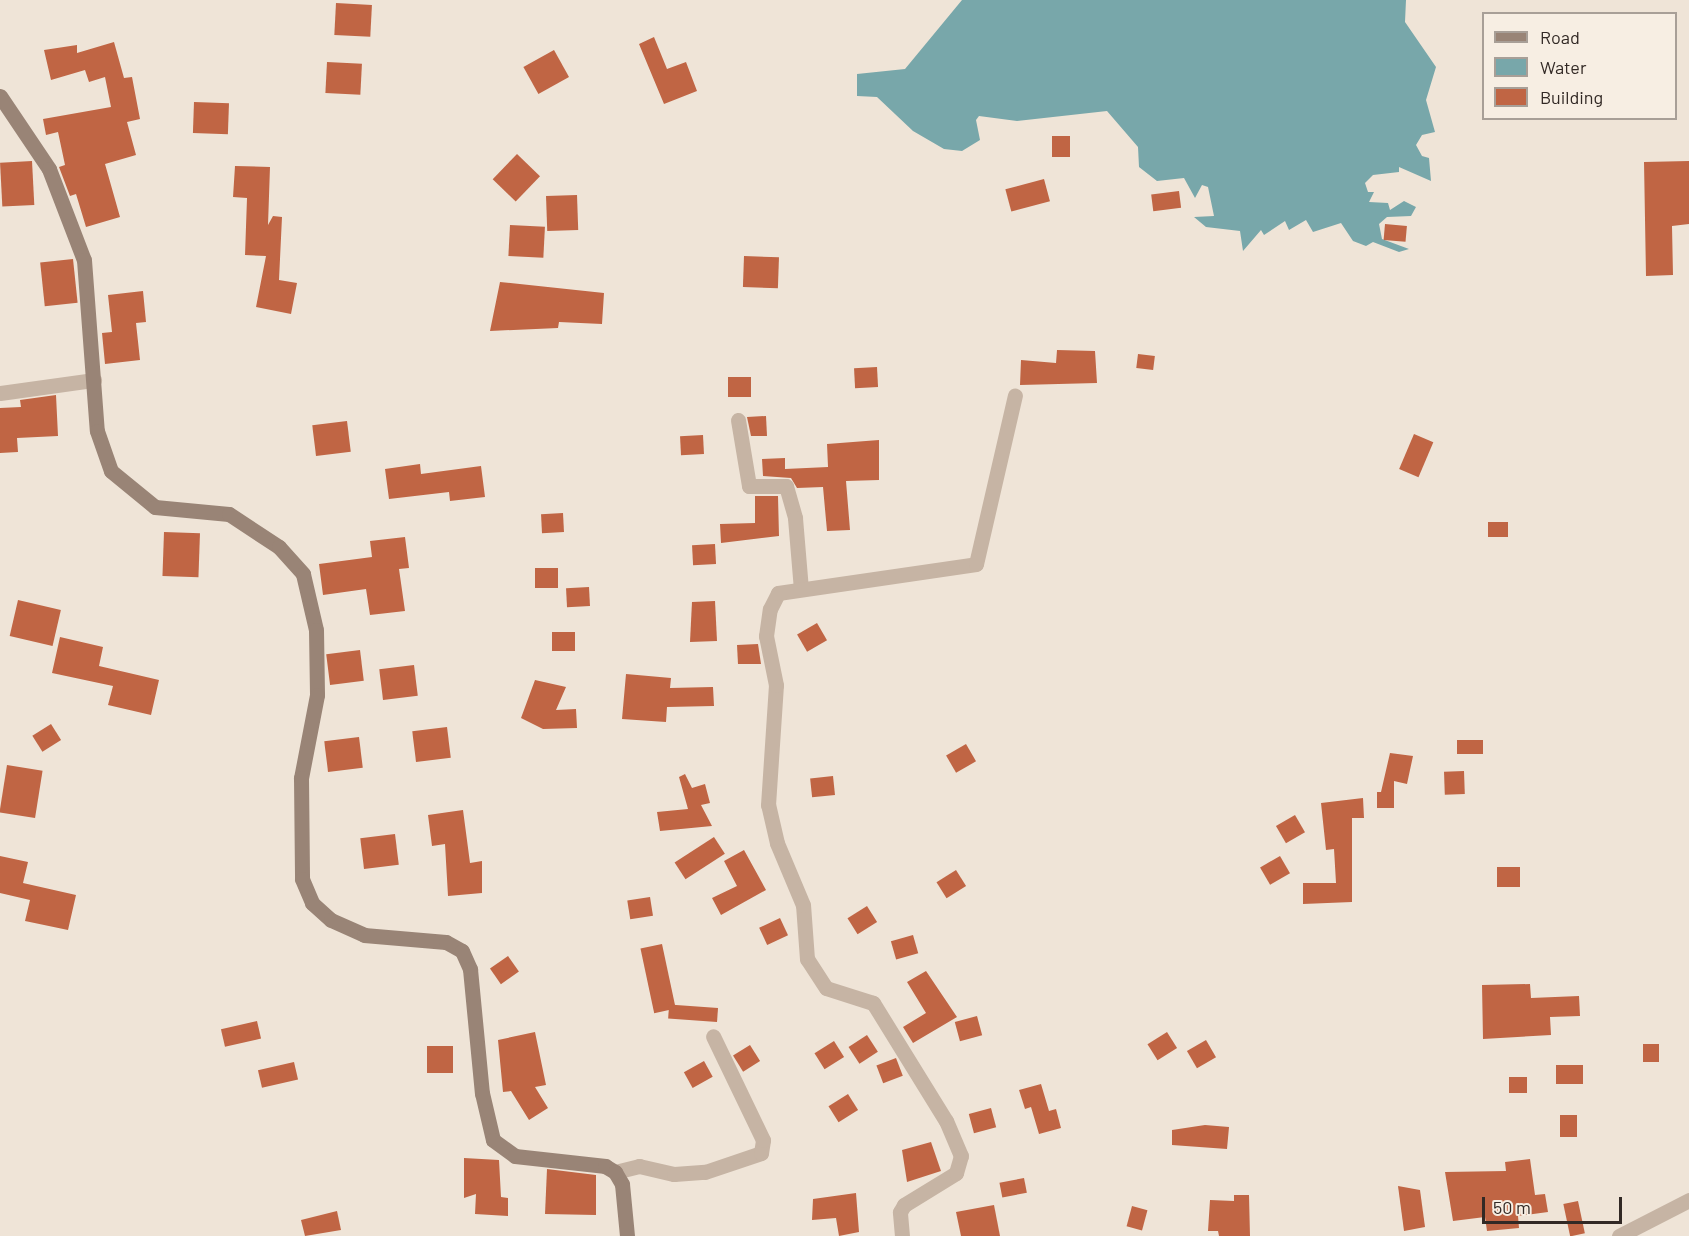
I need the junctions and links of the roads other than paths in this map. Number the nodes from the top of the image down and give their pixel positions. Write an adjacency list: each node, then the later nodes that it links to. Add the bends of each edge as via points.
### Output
1 (0, 96): 2 (street, via 49,169 84,260)
2 (94, 380): 3 (street); 8 (street, via 97,431 111,471 133,492 155,507 229,514 279,547 303,574 316,630 317,696 301,778 302,879 312,903 331,920 364,935 446,942 462,951 470,969 482,1093 493,1140 515,1156 605,1166)
3 (0, 393)
4 (1016, 395): 6 (street, via 976,564)
5 (738, 420): 6 (street, via 749,486 786,486 795,518)
6 (801, 589): 11 (street, via 778,593 770,609 766,636 776,685 768,805 777,843 803,905 807,959 826,988 873,1003 946,1121 961,1156 956,1173 904,1205 900,1212)
7 (713, 1036): 8 (street, via 763,1140 761,1153 705,1172 674,1174 639,1167)
8 (615, 1172): 10 (street, via 622,1184)
9 (1689, 1200): 12 (street)
10 (627, 1236)
11 (902, 1236)
12 (1619, 1236)

